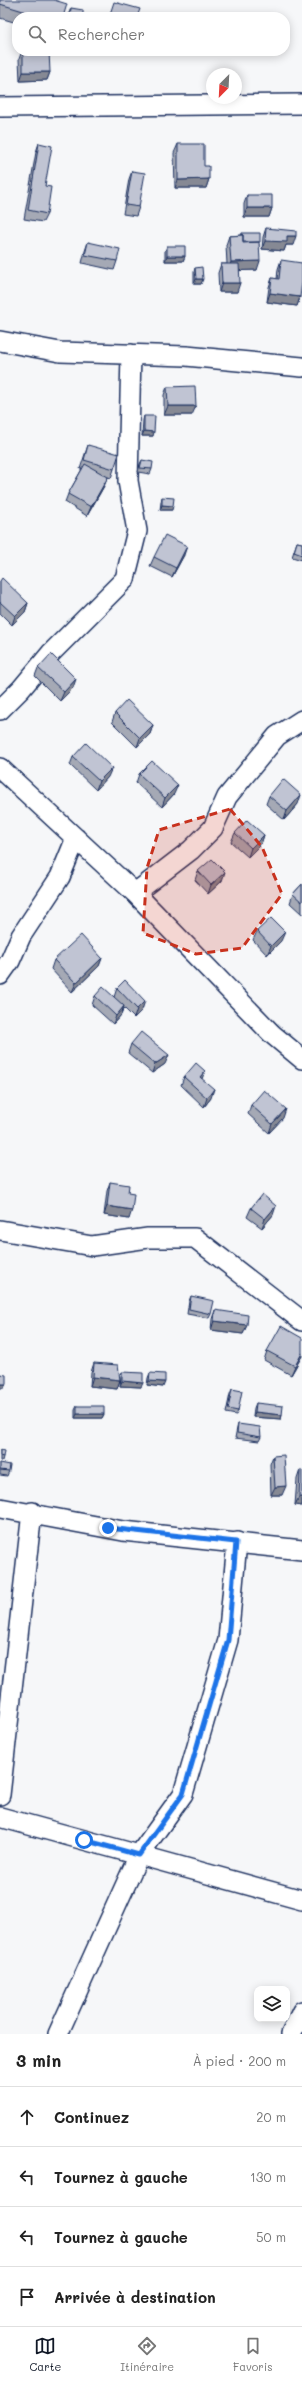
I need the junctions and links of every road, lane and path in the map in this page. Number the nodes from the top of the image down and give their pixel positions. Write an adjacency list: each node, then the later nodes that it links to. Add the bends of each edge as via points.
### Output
1 (302, 104): 2 (street)
2 (0, 107)
3 (0, 341): 4 (street, via 60,352)
4 (131, 354): 5 (street, via 186,356); 6 (street, via 128,481 137,531 125,579 51,653)
5 (302, 367)
6 (0, 710)
7 (302, 720): 10 (street, via 277,736 227,797 213,828 191,850)
8 (0, 768): 9 (street)
9 (76, 838): 10 (street); 11 (street, via 60,877 21,936 10,961)
10 (135, 893): 12 (street, via 272,1034)
11 (0, 975)
12 (302, 1059)
13 (0, 1230): 14 (street, via 92,1246 148,1238 195,1238)
14 (302, 1322)
15 (0, 1508): 16 (street)
16 (32, 1512): 17 (street, via 123,1531); 19 (street)
17 (236, 1542): 18 (street); 21 (street, via 228,1640 183,1794)
18 (302, 1550)
19 (0, 1795)
20 (0, 1817): 21 (street)
21 (139, 1855): 22 (street); 24 (street)
22 (302, 1900)
23 (302, 2011): 25 (street)
24 (58, 2034)
25 (291, 2034)

